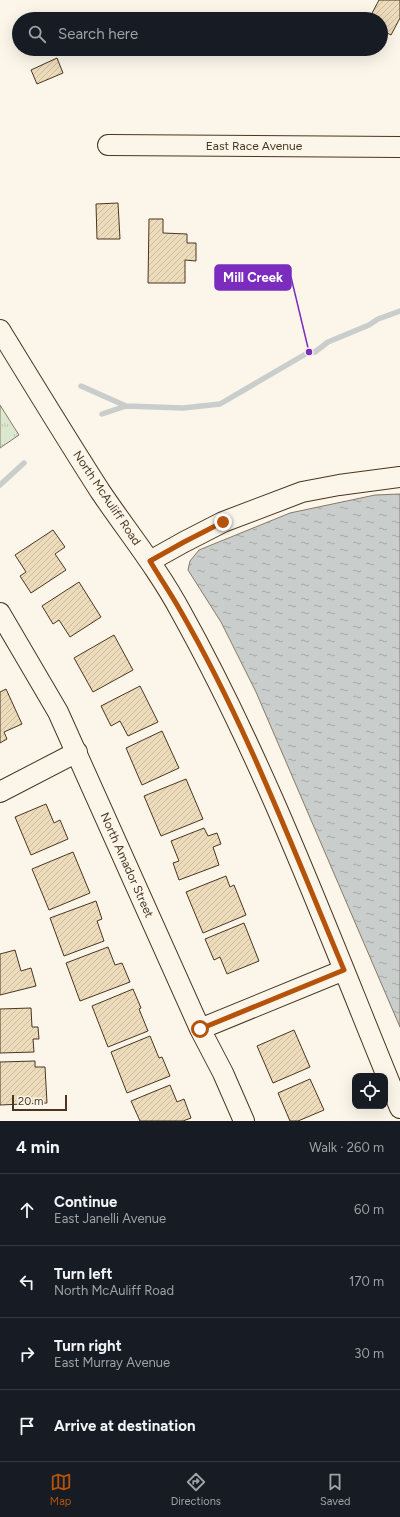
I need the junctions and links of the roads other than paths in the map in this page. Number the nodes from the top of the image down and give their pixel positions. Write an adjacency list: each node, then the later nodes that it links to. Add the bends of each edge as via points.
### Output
1 (108, 145): 2 (street, East Race Avenue)
2 (400, 146)
3 (0, 330): 5 (street, North McAuliff Road, via 101,491)
4 (400, 477): 5 (street, via 302,492 223,522)
5 (150, 561): 9 (street, North McAuliff Road, via 180,610 225,696 264,780)
6 (0, 613): 7 (street, North Amador Street, via 58,712)
7 (77, 752): 8 (street); 10 (street, North Amador Street)
8 (0, 792)
9 (344, 970): 10 (street); 11 (street, North McAuliff Road)
10 (200, 1029): 12 (street, North Amador Street)
11 (400, 1108)
12 (244, 1121)

